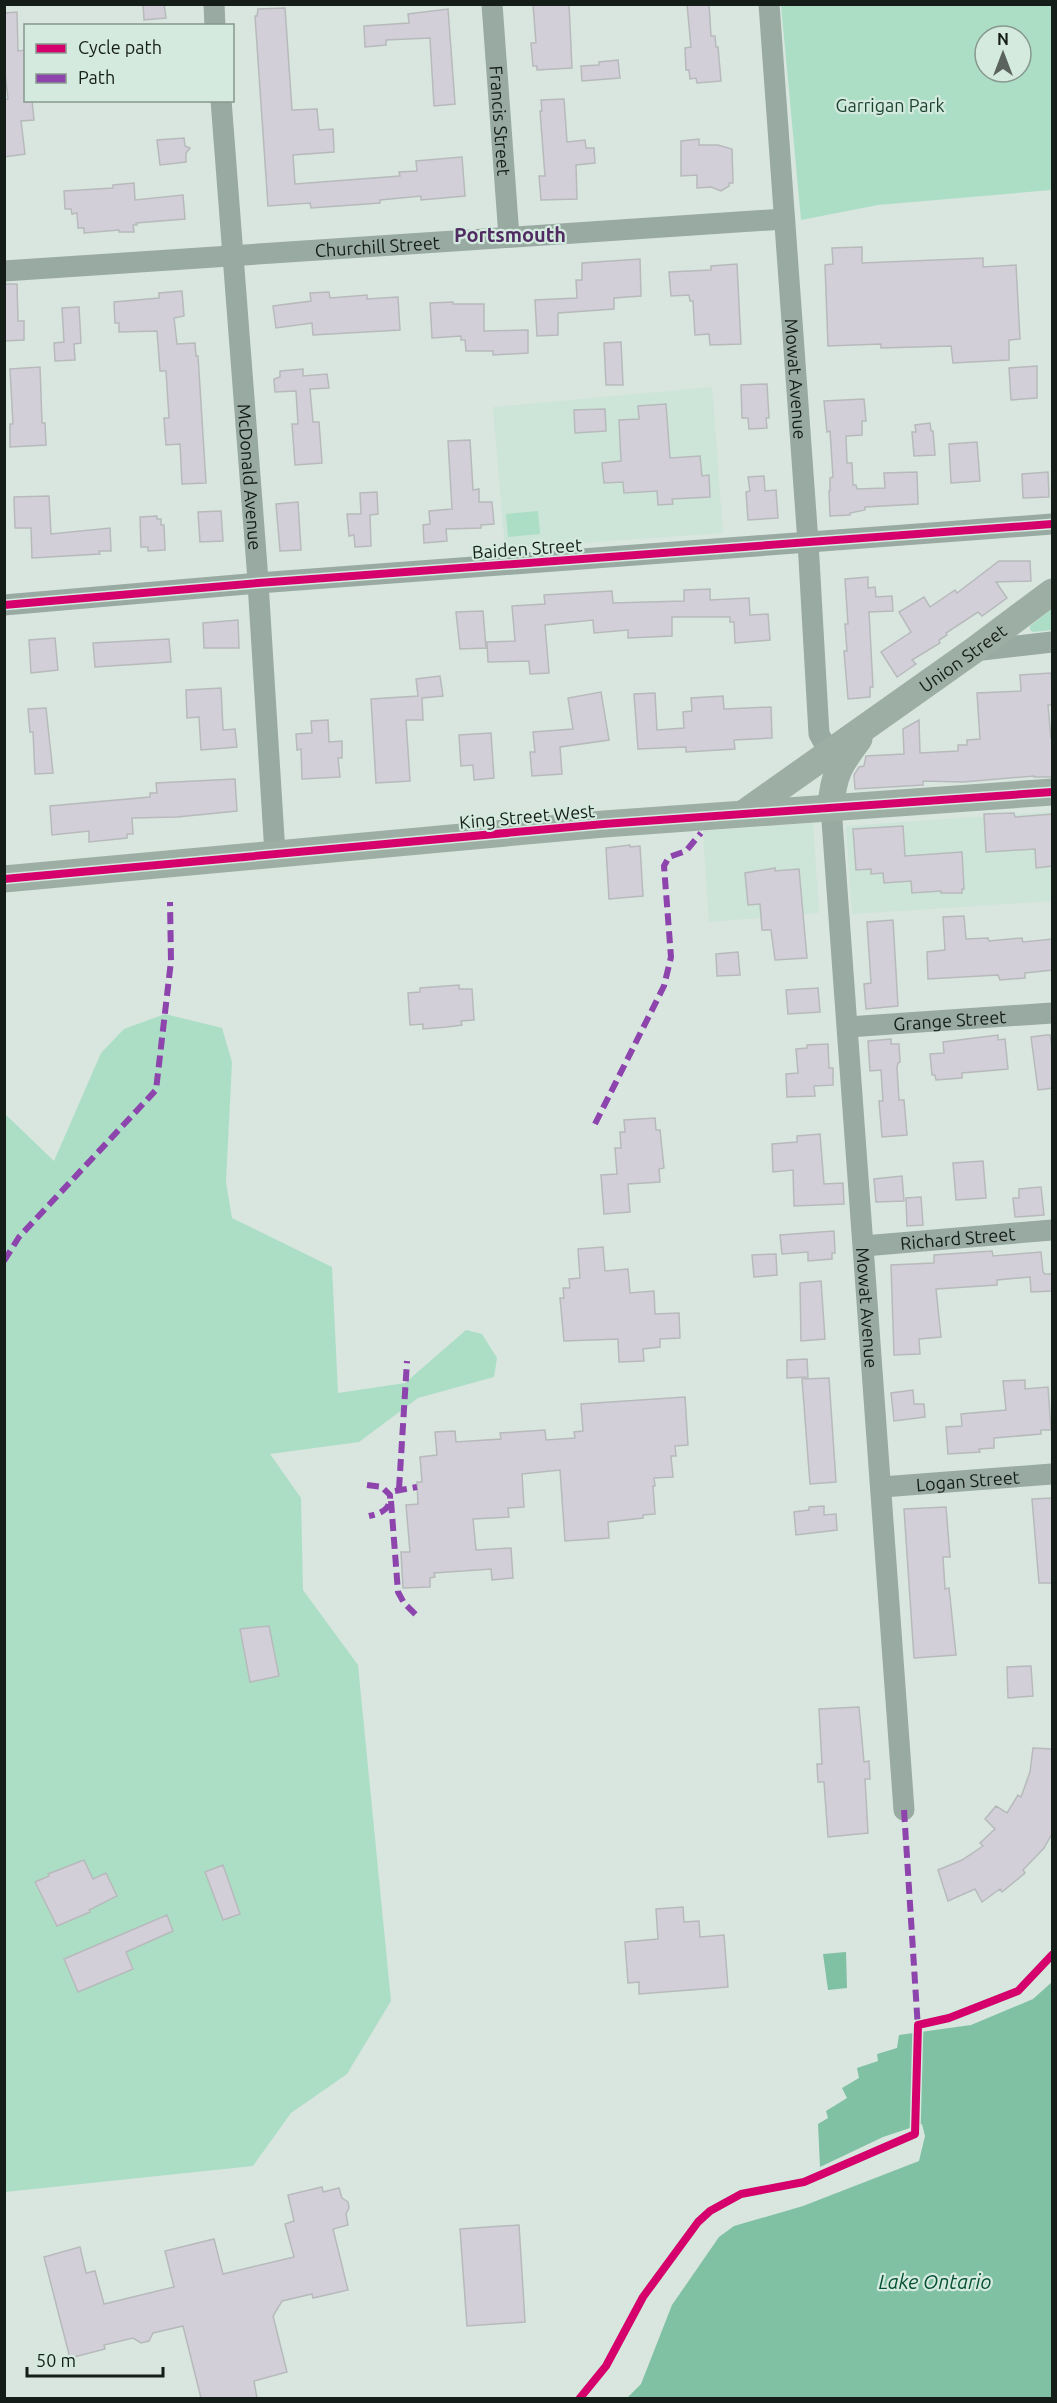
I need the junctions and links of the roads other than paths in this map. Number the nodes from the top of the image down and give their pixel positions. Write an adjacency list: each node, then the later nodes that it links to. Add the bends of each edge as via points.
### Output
1 (214, 4): 4 (street)
2 (492, 4): 7 (street, Francis Street)
3 (769, 4): 6 (street, Mowat Avenue)
4 (215, 24)
5 (221, 102): 8 (street, McDonald Avenue)
6 (784, 219): 7 (street, Churchill Street); 11 (street, Mowat Avenue)
7 (509, 237): 8 (street, Churchill Street)
8 (233, 257): 9 (street, Churchill Street); 12 (street, McDonald Avenue)
9 (4, 272)
10 (1053, 524): 11 (street, Baiden Street)
11 (808, 542): 12 (street, Baiden Street); 18 (street, Mowat Avenue, via 819,734)
12 (258, 583): 14 (street, Baiden Street); 22 (street, McDonald Avenue)
13 (1053, 592): 16 (main road, Union Street)
14 (4, 605)
15 (1053, 642): 16 (street)
16 (973, 651): 17 (main road, Union Street)
17 (873, 722): 18 (main road, Union Street); 20 (main road, Union Street, via 841,763 833,783)
18 (829, 752): 21 (main road, Union Street)
19 (1053, 792): 20 (main road, King Street West)
20 (831, 807): 21 (main road, King Street West); 26 (street, Mowat Avenue)
21 (743, 813): 22 (main road, King Street West)
22 (275, 854): 24 (main road, King Street West)
23 (4, 865): 24 (street)
24 (5, 879)
25 (1053, 1013): 26 (street, Grange Street)
26 (848, 1027): 28 (street, Mowat Avenue)
27 (1053, 1230): 28 (street, Richard Street)
28 (864, 1246): 30 (street, Mowat Avenue)
29 (1053, 1474): 30 (street, Logan Street)
30 (882, 1486): 31 (street, Mowat Avenue)
31 (904, 1810)

